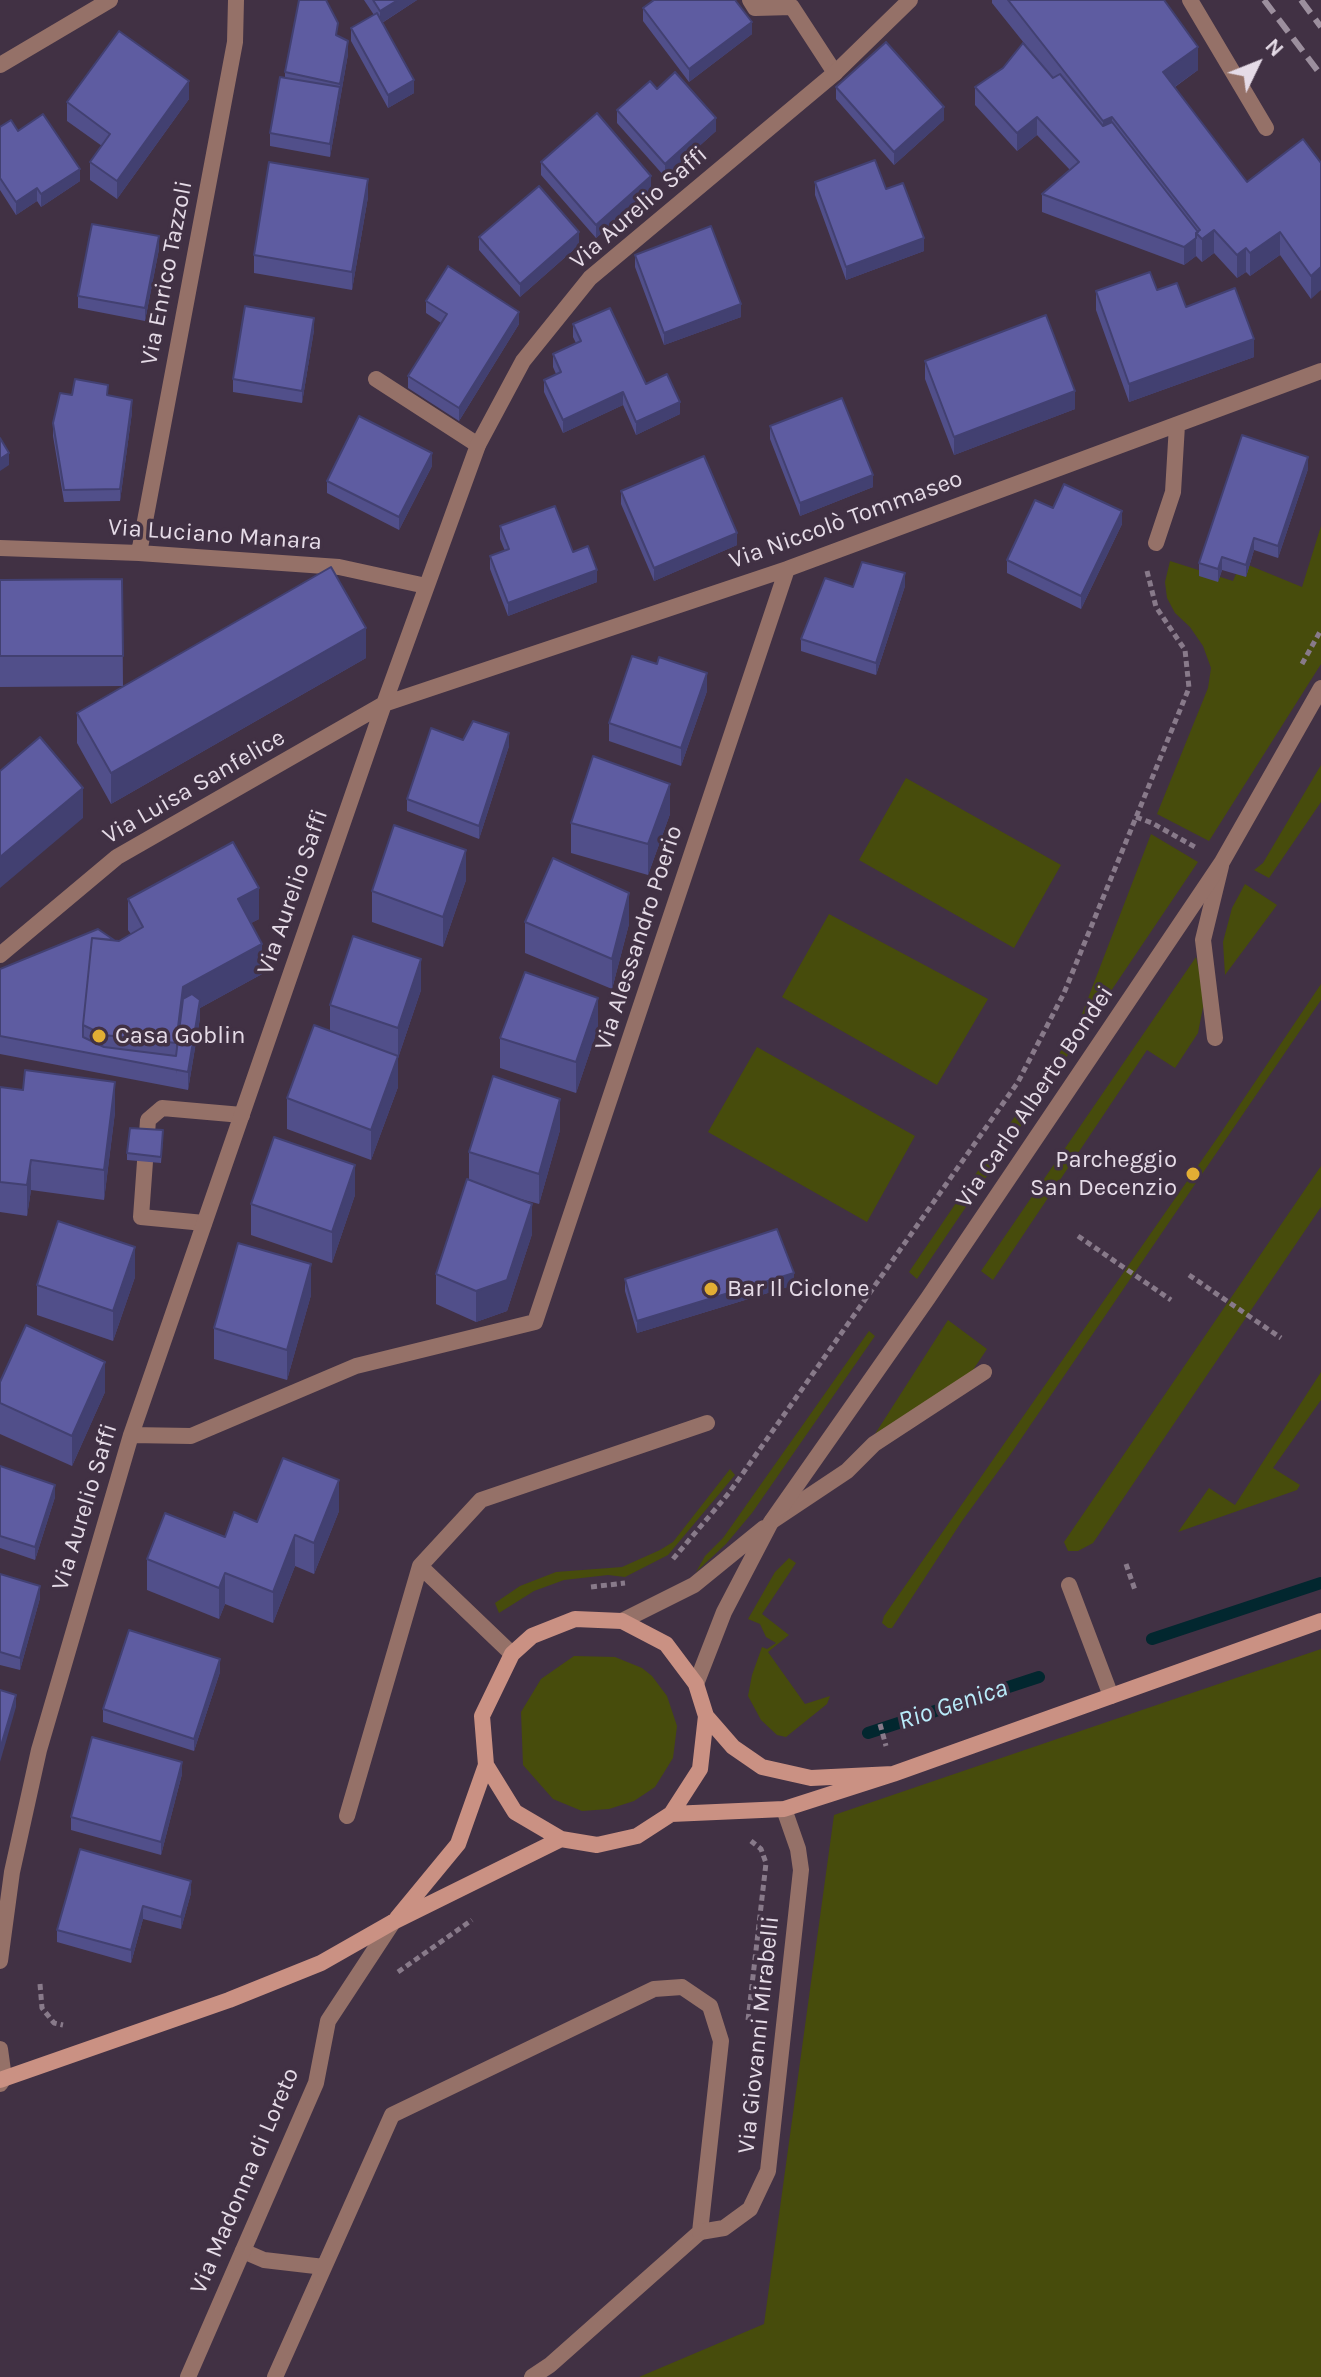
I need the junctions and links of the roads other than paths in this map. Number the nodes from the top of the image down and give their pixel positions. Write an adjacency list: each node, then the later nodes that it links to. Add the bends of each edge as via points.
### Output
1 (110, 0): 6 (street)
2 (236, 0): 15 (street, Via Enrico Tazzoli, via 235,42)
3 (750, 0): 7 (street, via 755,8 792,7)
4 (910, 0): 7 (street, Via Aurelio Saffi)
5 (1190, 0): 8 (street)
6 (0, 65)
7 (835, 73): 12 (street, Via Aurelio Saffi, via 590,278 523,361)
8 (1266, 128)
9 (1321, 371): 11 (street, Via Niccolò Tommaseo)
10 (376, 379): 12 (street)
11 (1177, 425): 13 (street, via 1173,492); 16 (street, Via Niccolò Tommaseo)
12 (478, 445): 17 (street, Via Aurelio Saffi)
13 (1156, 543)
14 (0, 548): 15 (street, Via Luciano Manara)
15 (139, 553): 17 (street, Via Luciano Manara, via 339,567)
16 (787, 569): 19 (street, Via Niccolò Tommaseo); 27 (street, Via Alessandro Poerio, via 535,1322 356,1366 191,1436)
17 (426, 586): 19 (street, Via Aurelio Saffi)
18 (1321, 688): 20 (street, Via Carlo Alberto Bondei)
19 (384, 704): 21 (street, Via Luisa Sanfelice, via 117,857); 23 (street, Via Aurelio Saffi)
20 (1222, 862): 22 (street, via 1203,940); 28 (street, Via Carlo Alberto Bondei)
21 (0, 955)
22 (1215, 1038)
23 (242, 1115): 24 (street, Via Aurelio Saffi); 24 (street, via 162,1108 148,1120 141,1217)
24 (204, 1223): 27 (street, Via Aurelio Saffi)
25 (984, 1372): 28 (street, via 874,1444 847,1471)
26 (707, 1423): 29 (street, via 481,1500)
27 (131, 1435): 44 (street, Via Aurelio Saffi, via 39,1750 12,1872)
28 (771, 1522): 31 (street, Via Carlo Alberto Bondei, via 694,1585); 34 (street, Via Carlo Alberto Bondei, via 724,1612)
29 (420, 1566): 33 (street); 41 (street)
30 (1069, 1585): 35 (street)
31 (622, 1621): 33 (street, via 575,1619 532,1636); 34 (street, via 666,1644)
32 (1321, 1621): 35 (street)
33 (512, 1654): 37 (street, via 482,1716)
34 (696, 1684): 36 (street)
35 (1111, 1696): 38 (street)
36 (706, 1716): 38 (street, via 733,1747 762,1767 811,1778); 40 (street, via 700,1769)
37 (486, 1765): 42 (street, via 515,1812); 43 (street, via 458,1844)
38 (893, 1774): 39 (street)
39 (784, 1809): 40 (street); 47 (street, Via Giovanni Mirabelli, via 801,1870 768,2171 750,2209 724,2228)
40 (671, 1814): 42 (street, via 637,1836 597,1845)
41 (347, 1816)
42 (561, 1839): 43 (street)
43 (393, 1922): 46 (street, via 321,1963); 48 (street, Via Madonna di Loreto, via 328,2021 316,2083)
44 (0, 1961)
45 (0, 2049): 46 (street)
46 (1, 2080)
47 (700, 2232): 49 (street, via 721,2041 710,2006 682,1987 654,1989 392,2115); 52 (street)
48 (243, 2251): 49 (street, via 264,2260); 50 (street, Via Madonna di Loreto)
49 (324, 2267): 51 (street)
50 (188, 2377)
51 (275, 2377)
52 (532, 2377)

